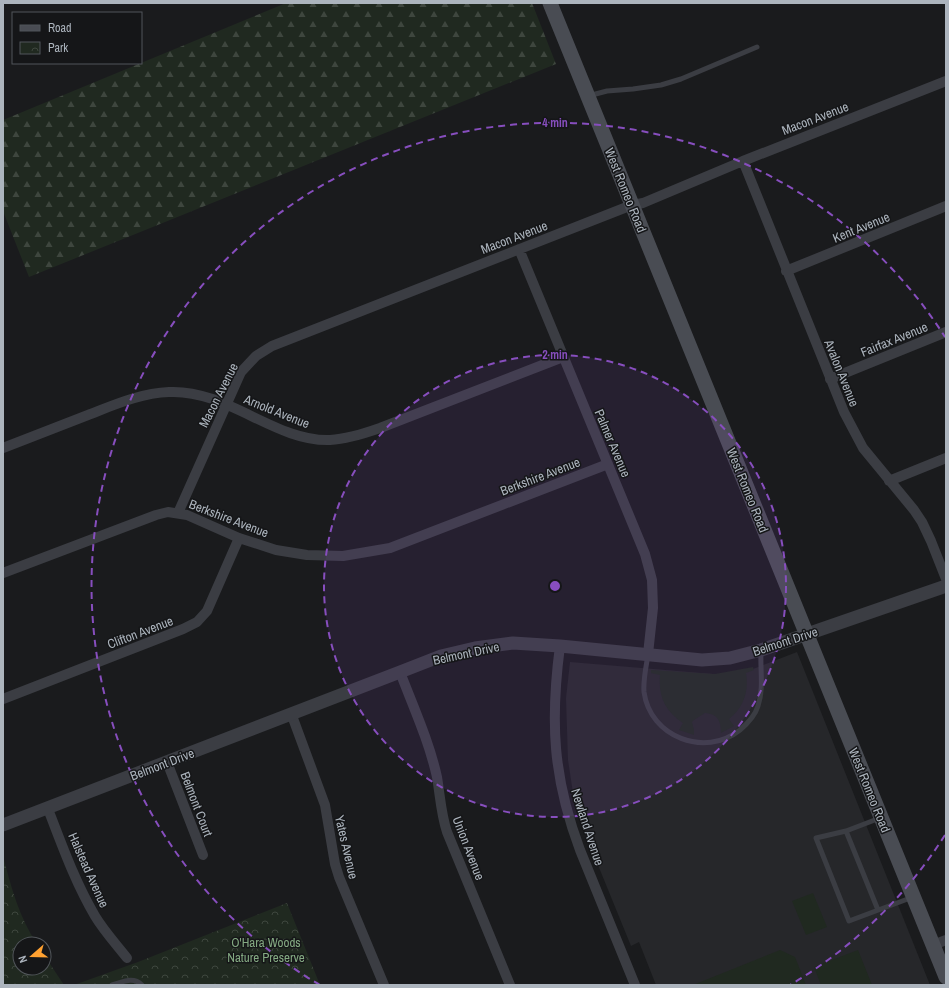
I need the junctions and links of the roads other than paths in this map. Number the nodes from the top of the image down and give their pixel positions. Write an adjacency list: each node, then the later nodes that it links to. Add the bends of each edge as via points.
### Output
1 (552, 4): 4 (main road, West Romeo Road)
2 (757, 47): 4 (lane, via 661,85 607,91)
3 (946, 81): 5 (street, Macon Avenue)
4 (588, 96): 6 (main road, West Romeo Road)
5 (743, 160): 6 (street, Macon Avenue, via 643,203); 9 (street, Avalon Avenue)
6 (632, 205): 8 (street, Macon Avenue); 23 (main road, West Romeo Road)
7 (946, 206): 9 (street, Kent Avenue)
8 (519, 249): 11 (street, Palmer Avenue); 13 (street, Macon Avenue, via 272,346 256,356 241,372)
9 (786, 271): 12 (street, Avalon Avenue)
10 (946, 332): 12 (street, Fairfax Avenue)
11 (563, 357): 13 (street, Arnold Avenue, via 380,428 344,439 328,440 298,435); 16 (street, Palmer Avenue)
12 (830, 379): 17 (street, Avalon Avenue, via 853,432)
13 (226, 404): 14 (street, Arnold Avenue, via 198,394 169,392 136,397); 18 (street, Macon Avenue)
14 (3, 448)
15 (946, 458): 17 (street)
16 (608, 464): 19 (street, Berkshire Avenue, via 390,548 343,556 307,555 276,550); 26 (street, Palmer Avenue, via 645,554 652,580 653,608)
17 (889, 481): 21 (street, Avalon Avenue, via 922,522)
18 (178, 513): 19 (street, Berkshire Avenue, via 187,514); 20 (street, Berkshire Avenue, via 156,515)
19 (240, 538): 28 (street, Clifton Avenue, via 207,611 197,622)
20 (3, 573)
21 (946, 580)
22 (946, 586): 23 (street, Belmont Drive)
23 (806, 634): 25 (street, Belmont Drive); 32 (main road, West Romeo Road)
24 (560, 646): 26 (street, Belmont Drive); 27 (street, Belmont Drive, via 513,643 475,648 441,656); 45 (street, Newland Avenue, via 554,730 563,797 571,828)
25 (761, 650): 26 (street, Belmont Drive, via 730,658 702,660); 26 (lane, via 762,688 758,707 743,728 733,736 715,743 696,743 677,738 661,726 650,710 644,692)
26 (648, 654)
27 (400, 672): 29 (street, Belmont Drive); 44 (street, Union Avenue, via 428,746 437,777 447,832)
28 (3, 699)
29 (291, 713): 30 (street, Belmont Drive); 43 (street, Yates Avenue, via 325,805 337,870)
30 (167, 762): 31 (street, Belmont Drive); 35 (street, Belmont Court)
31 (48, 809): 33 (street, Belmont Drive); 39 (street, Halstead Avenue, via 81,890 96,918)
32 (881, 818): 34 (lane); 36 (main road, West Romeo Road)
33 (3, 825)
34 (846, 831): 37 (lane); 37 (lane, via 816,838 849,921)
35 (203, 855)
36 (913, 896): 37 (lane); 38 (main road, West Romeo Road)
37 (878, 910)
38 (941, 950): 40 (main road, West Romeo Road)
39 (127, 958)
40 (946, 977)
41 (112, 985): 42 (lane, via 135,980)
42 (142, 985)
43 (384, 985)
44 (510, 985)
45 (635, 985)

